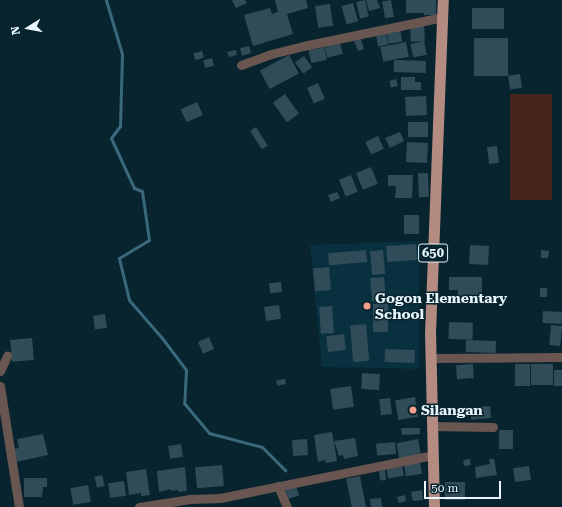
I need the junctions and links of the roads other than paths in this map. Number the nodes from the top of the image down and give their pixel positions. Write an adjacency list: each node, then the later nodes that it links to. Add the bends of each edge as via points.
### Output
1 (443, 0): 2 (main road, 650)
2 (443, 17): 3 (street, via 270,54); 6 (main road, 650)
3 (241, 65)
4 (7, 356): 7 (street)
5 (562, 357): 6 (street)
6 (431, 358): 9 (main road, 650)
7 (0, 371)
8 (0, 386): 13 (street)
9 (432, 426): 10 (street); 11 (main road, 650)
10 (493, 426)
11 (433, 455): 12 (street); 16 (main road, 650)
12 (278, 486): 14 (street, via 220,498 190,499); 15 (street)
13 (19, 507)
14 (139, 507)
15 (288, 507)
16 (434, 507)

